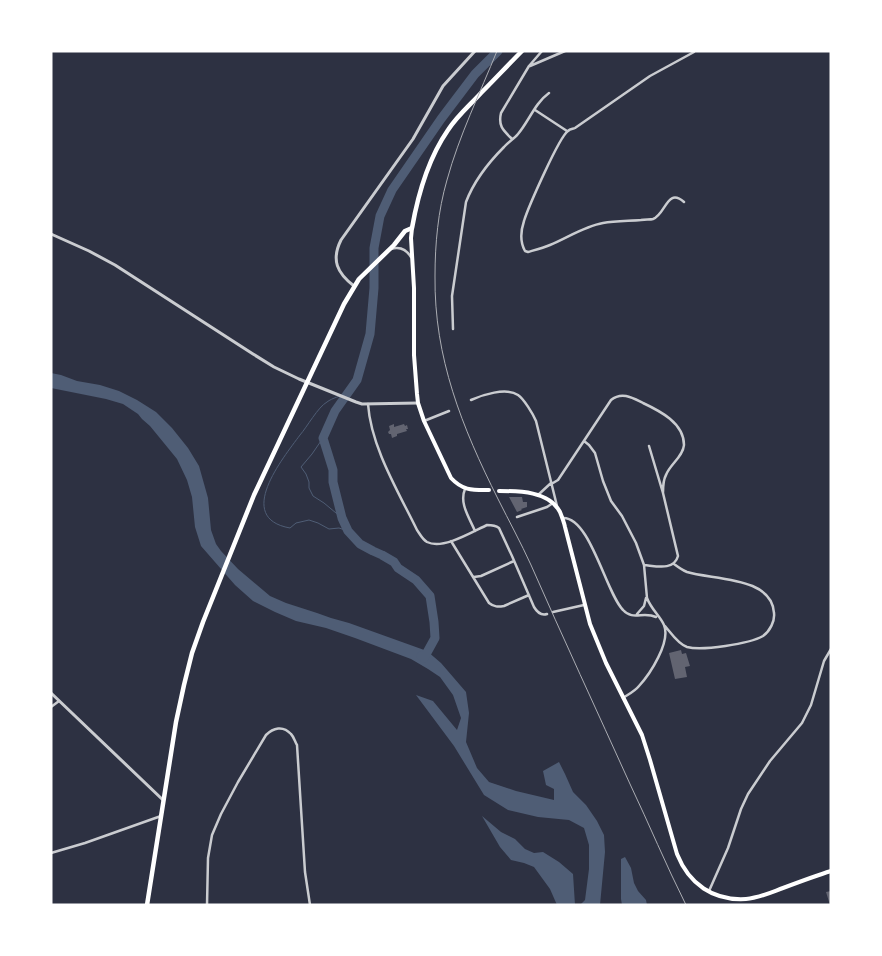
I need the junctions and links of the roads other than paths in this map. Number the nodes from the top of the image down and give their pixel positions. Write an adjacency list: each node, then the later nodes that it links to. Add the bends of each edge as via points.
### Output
1 (475, 51): 16 (street, via 443,86 413,139 338,245 337,267)
2 (522, 51): 12 (main road, via 447,132 426,175)
3 (542, 51): 6 (street)
4 (565, 51): 6 (street)
5 (694, 52): 9 (street, via 650,76)
6 (529, 66): 10 (street, via 501,113 500,125)
7 (549, 93): 8 (street)
8 (535, 110): 9 (street); 10 (street)
9 (567, 131): 11 (street, via 524,221 522,238 525,251 548,246 602,223 654,218 667,202 676,197)
10 (512, 139): 17 (street, via 480,175 466,202 452,296)
11 (684, 202)
12 (412, 228): 14 (main road, via 405,231); 15 (main road)
13 (51, 234): 18 (street, via 115,265 253,354)
14 (386, 252): 15 (street, via 403,249); 16 (main road)
15 (412, 260): 20 (main road)
16 (354, 286): 18 (main road)
17 (453, 329)
18 (307, 382): 21 (street); 55 (main road, via 258,485 198,638 176,722)
19 (471, 400): 26 (street, via 509,392 519,396 536,421)
20 (418, 403): 21 (street); 23 (main road)
21 (368, 404): 37 (street, via 370,424 379,450 420,535 431,543)
22 (448, 411): 23 (street)
23 (424, 421): 27 (main road, via 451,478)
24 (584, 441): 26 (street, via 558,480); 30 (street, via 611,400 618,396 631,397 664,413 678,428 684,446 666,474); 40 (street, via 595,453 608,496 633,537)
25 (649, 446): 30 (street)
26 (551, 483): 31 (street); 33 (street)
27 (465, 488): 28 (main road); 36 (street, via 462,500)
28 (490, 490)
29 (499, 491): 31 (main road)
30 (663, 494): 39 (street, via 677,552)
31 (538, 495): 32 (main road)
32 (553, 503): 33 (main road); 34 (street)
33 (557, 508): 35 (main road)
34 (517, 517)
35 (563, 518): 44 (main road); 47 (street, via 574,521 582,530 618,604 627,614)
36 (475, 530): 37 (street); 38 (street, via 496,526)
37 (451, 541): 41 (street)
38 (514, 560): 41 (street); 43 (street)
39 (674, 564): 40 (street); 49 (street, via 688,572 741,582 759,589 768,597 774,618 766,633 757,638 738,644 702,647 682,644)
40 (644, 565): 42 (street)
41 (474, 577): 43 (street, via 496,607)
42 (646, 594): 47 (street, via 644,606); 48 (street)
43 (529, 595): 46 (street, via 536,610)
44 (584, 605): 45 (street); 52 (main road, via 594,636)
45 (553, 612)
46 (547, 614)
47 (635, 616): 48 (street, via 650,614)
48 (659, 619): 49 (street)
49 (663, 623): 52 (street, via 664,641 655,663 640,685)
50 (831, 649): 59 (street, via 802,723 748,794)
51 (51, 693): 53 (street)
52 (623, 698): 59 (main road, via 646,746 680,861 692,879)
53 (59, 701): 54 (street); 55 (street)
54 (51, 708)
55 (163, 800): 56 (main road)
56 (160, 816): 57 (street); 60 (main road)
57 (51, 854)
58 (831, 870): 59 (main road, via 754,897 731,898)
59 (709, 891)
60 (147, 905)
61 (207, 905): 62 (street, via 212,836 256,751 275,728 292,734 296,745)
62 (310, 905)

